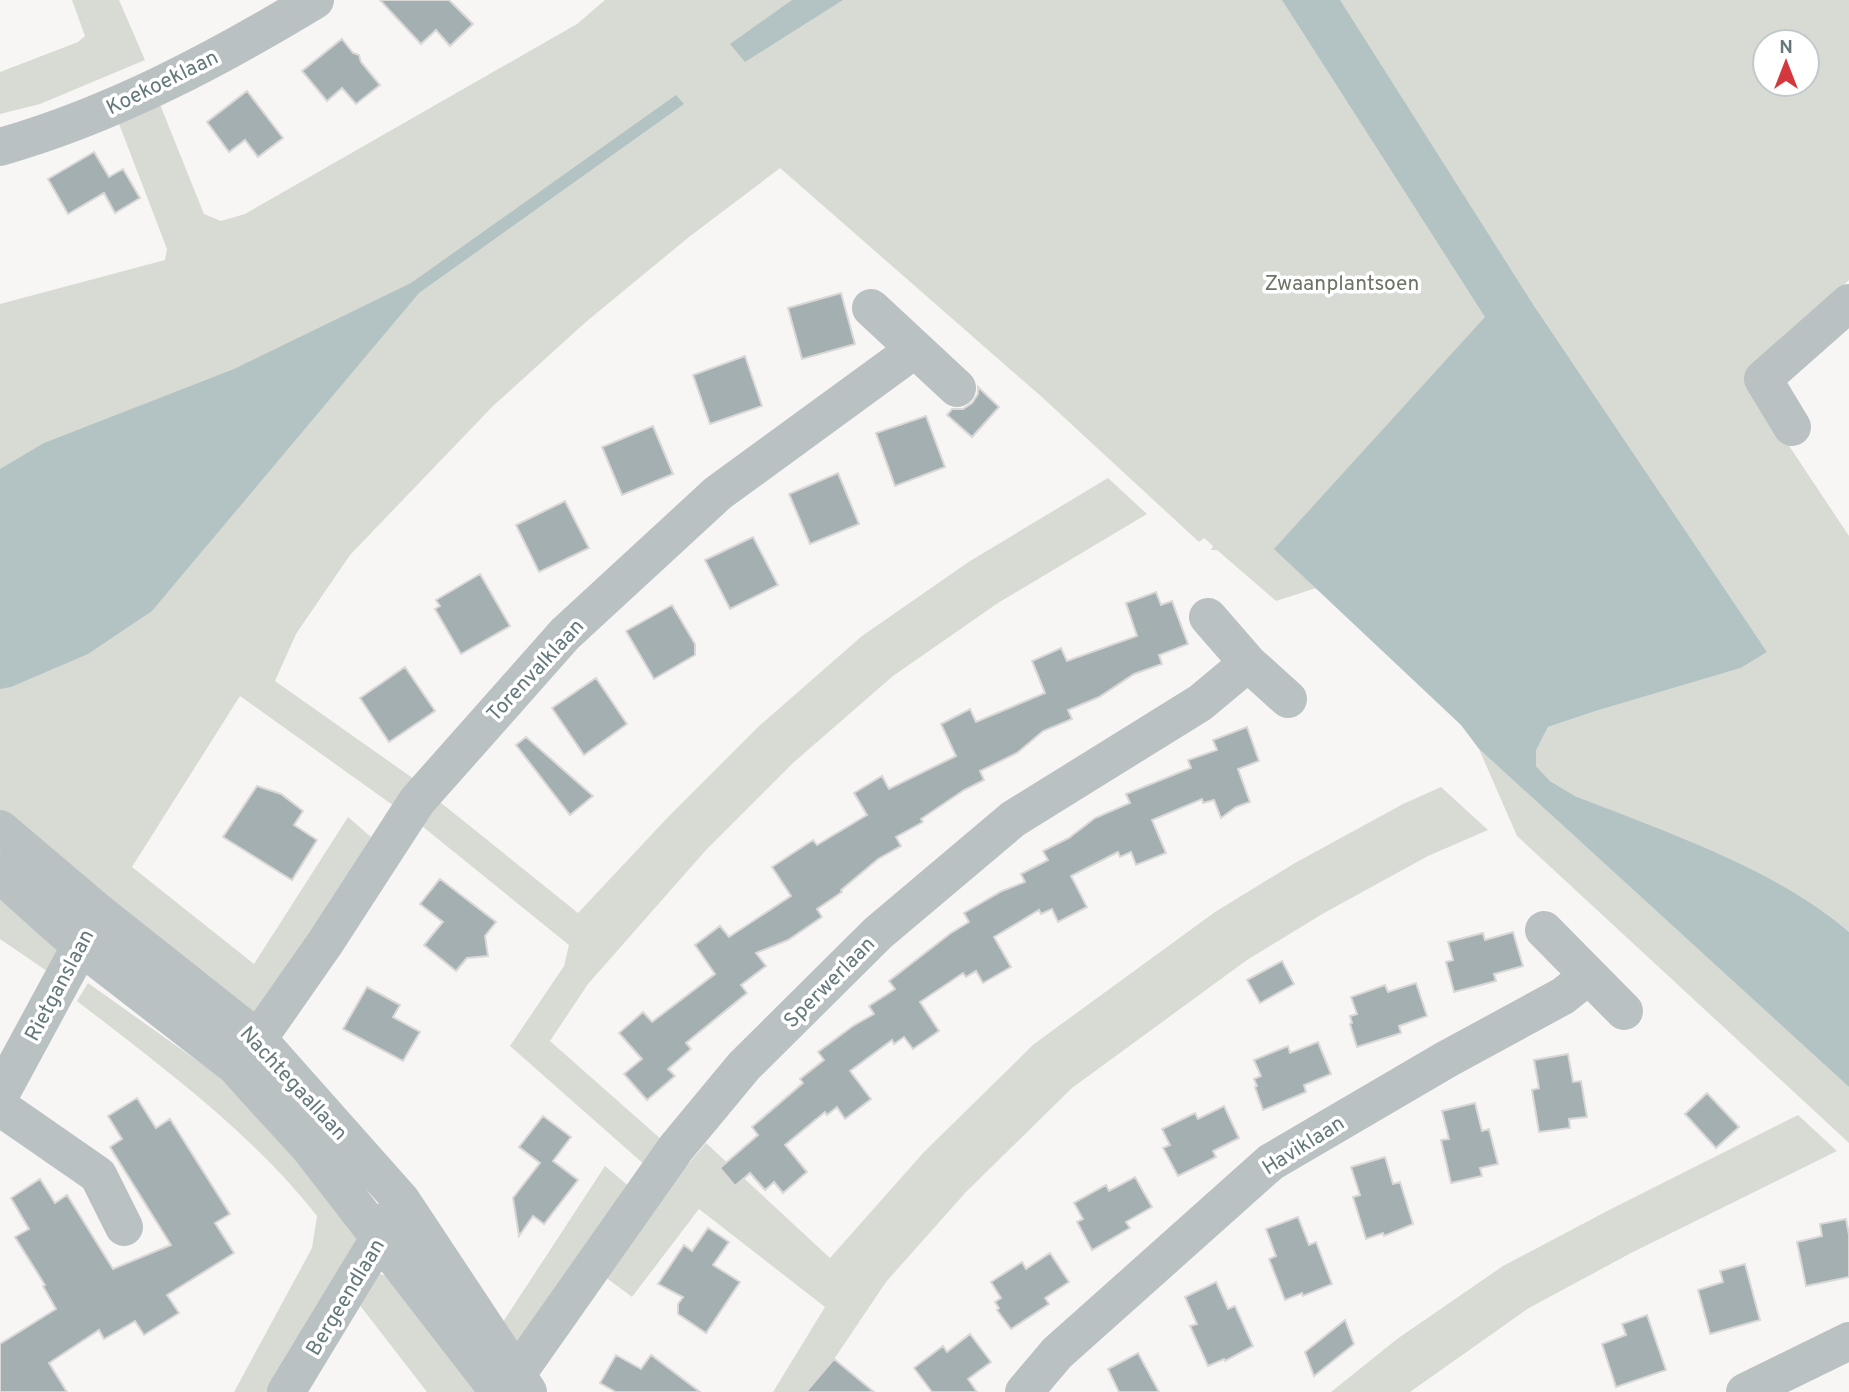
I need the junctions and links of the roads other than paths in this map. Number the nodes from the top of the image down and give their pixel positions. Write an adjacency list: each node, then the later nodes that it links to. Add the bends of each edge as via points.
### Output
1 (315, 0): 2 (street, Koekoeklaan, via 190,71 111,109)
2 (0, 147)
3 (1849, 303): 7 (street, via 1763,379)
4 (871, 308): 5 (street)
5 (914, 350): 6 (street); 18 (street, Torenvalklaan, via 718,493 565,634 417,801 325,943)
6 (957, 388)
7 (1793, 427)
8 (1208, 617): 9 (street)
9 (1248, 663): 10 (street); 25 (street, Sperwerlaan, via 1200,703 1013,819 878,933 744,1066 676,1148)
10 (1289, 699)
11 (0, 829): 13 (street, Nachtegaallaan)
12 (0, 874): 15 (street, Nachtegaallaan)
13 (99, 913): 15 (street, Rietganslaan); 18 (street, Nachtegaallaan)
14 (1544, 930): 16 (street)
15 (79, 945): 18 (street, Nachtegaallaan); 19 (street, Rietganslaan)
16 (1588, 976): 17 (street); 27 (street, Haviklaan, via 1563,996 1271,1162 1057,1353)
17 (1625, 1011)
18 (246, 1052): 21 (street, Nachtegaallaan); 23 (street, Nachtegaallaan, via 310,1148)
19 (0, 1095)
20 (0, 1107): 22 (street, via 98,1175)
21 (401, 1200): 23 (street, Bergeendlaan); 25 (street, Nachtegaallaan)
22 (124, 1227)
23 (381, 1238): 25 (street, Nachtegaallaan); 26 (street, Bergeendlaan)
24 (1849, 1341): 28 (street)
25 (510, 1387)
26 (286, 1392)
27 (1024, 1392)
28 (1745, 1392)

